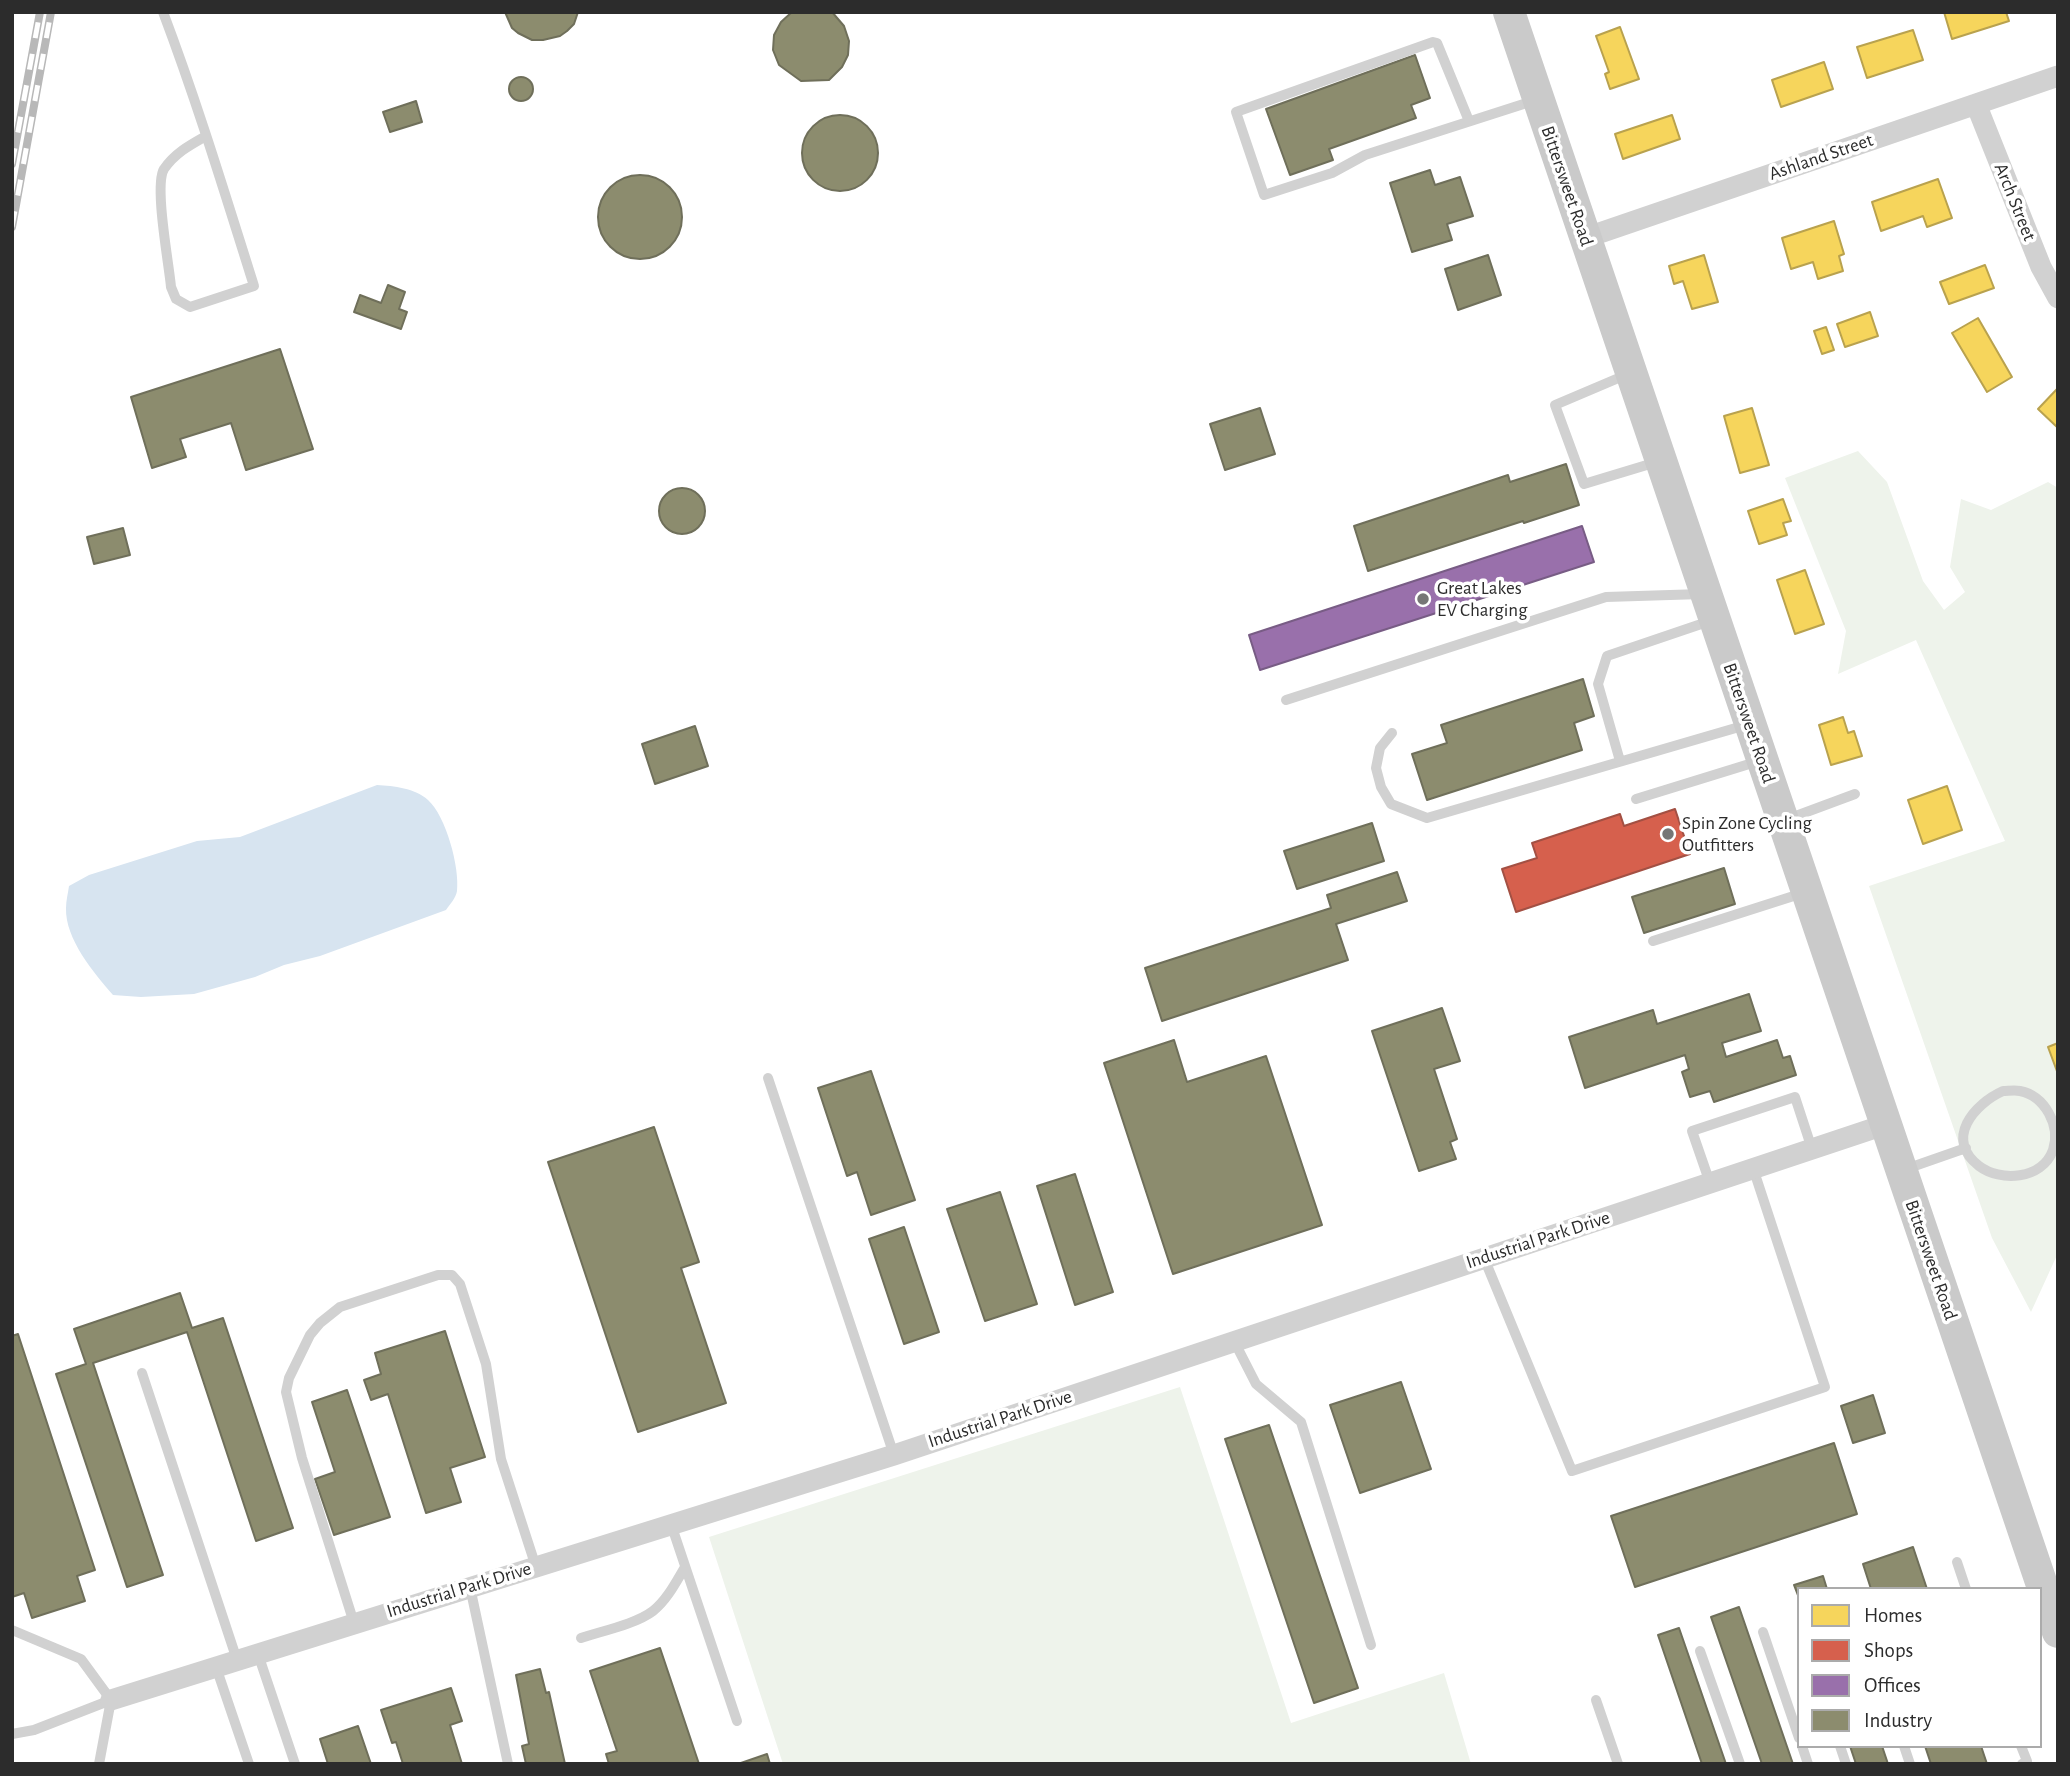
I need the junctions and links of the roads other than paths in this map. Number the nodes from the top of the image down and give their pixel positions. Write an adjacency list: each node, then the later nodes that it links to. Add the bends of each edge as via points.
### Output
1 (163, 12): 7 (lane)
2 (1509, 12): 4 (street, Bittersweet Road)
3 (2058, 76): 5 (street, Ashland Street)
4 (1538, 99): 6 (lane); 8 (street, Bittersweet Road)
5 (1976, 104): 8 (street, Ashland Street); 9 (street, Arch Street, via 2041,267)
6 (1469, 121): 6 (lane, via 1364,155 1332,173 1264,195 1236,112 1433,42)
7 (206, 136): 7 (lane, via 254,286 190,307 176,299 171,287 160,189 162,172 177,153)
8 (1585, 238): 10 (street, Bittersweet Road)
9 (2058, 298)
10 (1630, 373): 11 (street, Bittersweet Road); 11 (lane, via 1555,405 1584,484)
11 (1660, 461): 12 (street, Bittersweet Road)
12 (1709, 607): 13 (lane, via 1606,597); 14 (street, Bittersweet Road); 17 (lane, via 1607,656 1598,684)
13 (1286, 700)
14 (1749, 725): 16 (street, Bittersweet Road); 17 (lane)
15 (1392, 733): 17 (lane, via 1380,748 1376,768 1381,787 1391,804 1427,818)
16 (1761, 760): 19 (lane); 20 (street, Bittersweet Road)
17 (1620, 761)
18 (1855, 794): 20 (lane)
19 (1636, 799)
20 (1782, 821): 21 (street, Bittersweet Road)
21 (1806, 892): 22 (lane); 24 (street, Bittersweet Road)
22 (1653, 941)
23 (768, 1078): 33 (lane)
24 (1884, 1125): 26 (street, Industrial Park Drive); 28 (street, Bittersweet Road)
25 (1966, 1148): 25 (lane, via 1983,1169 2022,1176 2048,1160 2055,1135 2053,1120 2033,1096 2003,1091 1969,1118); 28 (lane)
26 (1812, 1149): 27 (street, Industrial Park Drive); 29 (lane, via 1795,1097 1692,1131)
27 (1753, 1168): 29 (street, Industrial Park Drive); 30 (lane, via 1825,1387 1800,1396 1572,1471)
28 (1900, 1171): 43 (street, Bittersweet Road)
29 (1710, 1183): 30 (street, Industrial Park Drive)
30 (1484, 1258): 31 (street, Industrial Park Drive)
31 (1234, 1341): 33 (street, Industrial Park Drive); 45 (lane, via 1256,1384 1301,1422)
32 (142, 1373): 48 (lane)
33 (894, 1455): 34 (street, Industrial Park Drive)
34 (671, 1524): 36 (street, Industrial Park Drive); 37 (lane)
35 (1957, 1562): 39 (lane)
36 (536, 1567): 38 (street, Industrial Park Drive); 40 (lane, via 501,1459 486,1364 460,1284 452,1275 438,1275 340,1307 310,1335 289,1378 286,1392 302,1458)
37 (685, 1567): 44 (lane, via 652,1611); 52 (lane)
38 (470, 1587): 40 (street, Industrial Park Drive); 59 (lane)
39 (1965, 1587)
40 (354, 1623): 47 (street, Industrial Park Drive)
41 (12, 1630): 50 (lane, via 81,1659)
42 (1763, 1632): 53 (lane)
43 (2058, 1632)
44 (581, 1638)
45 (1371, 1645)
46 (1700, 1651): 61 (lane)
47 (258, 1654): 48 (street, Industrial Park Drive); 58 (lane)
48 (237, 1660): 49 (street, Industrial Park Drive)
49 (216, 1667): 50 (street, Industrial Park Drive); 57 (lane)
50 (111, 1700): 54 (lane); 56 (lane)
51 (1596, 1700): 60 (lane)
52 (737, 1721)
53 (1797, 1732)
54 (12, 1734)
55 (2022, 1748): 62 (lane, via 2026,1761)
56 (99, 1764)
57 (249, 1764)
58 (295, 1764)
59 (508, 1764)
60 (1618, 1764)
61 (1740, 1764)
62 (2022, 1764)

